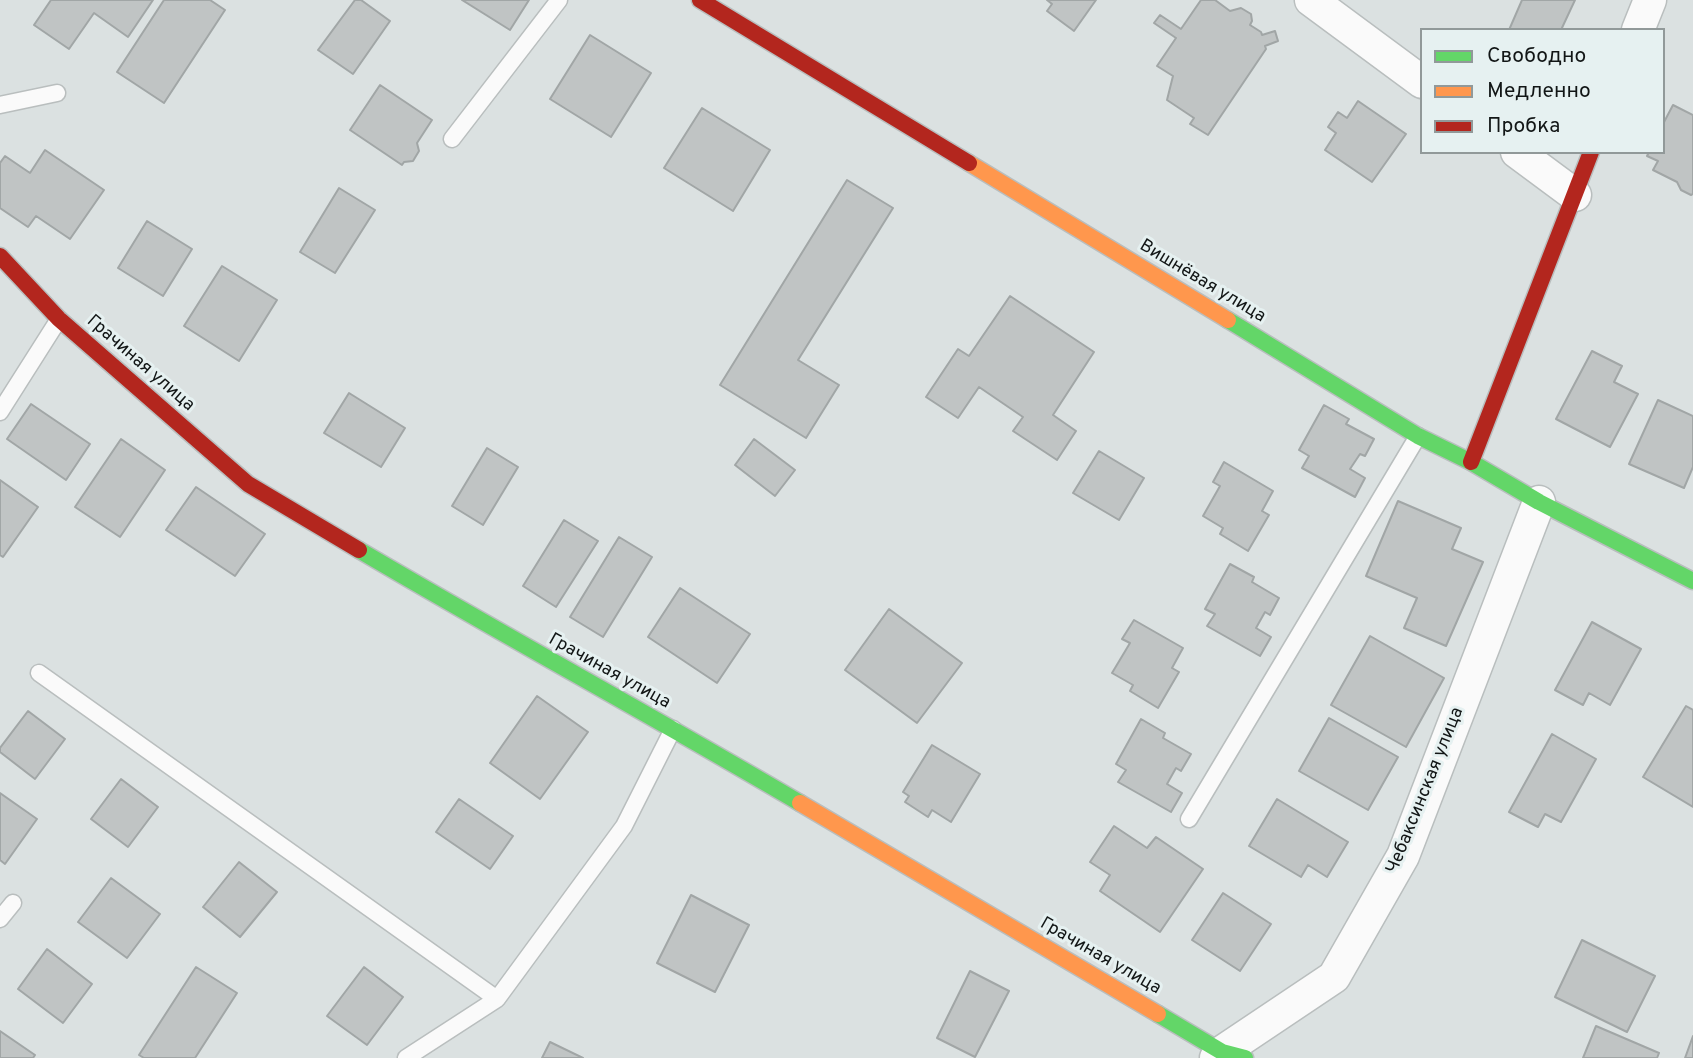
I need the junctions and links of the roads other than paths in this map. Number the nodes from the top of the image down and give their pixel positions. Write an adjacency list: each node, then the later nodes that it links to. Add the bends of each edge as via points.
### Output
1 (559, 0): 9 (lane)
2 (700, 0): 16 (street, Вишнёвая улица)
3 (1311, 0): 6 (street)
4 (1650, 0): 5 (street)
5 (1639, 28)
6 (1420, 81)
7 (57, 93): 8 (lane)
8 (0, 105)
9 (452, 139)
10 (1520, 154): 12 (street)
11 (1590, 154): 12 (street)
12 (1575, 195): 17 (street)
13 (0, 256): 14 (street, Грачиная улица)
14 (59, 319): 15 (lane); 21 (street, Грачиная улица, via 248,484)
15 (0, 412)
16 (1418, 436): 17 (street, Вишнёвая улица); 22 (lane)
17 (1471, 462): 18 (street, Вишнёвая улица)
18 (1539, 502): 19 (street, Вишнёвая улица); 26 (street, Чебаксинская улица, via 1403,856 1334,977)
19 (1693, 581)
20 (39, 673): 25 (lane)
21 (673, 729): 25 (lane, via 624,826); 26 (street, Грачиная улица)
22 (1189, 819)
23 (12, 903): 24 (lane)
24 (0, 919)
25 (497, 999): 27 (lane)
26 (1228, 1056)
27 (406, 1058)

